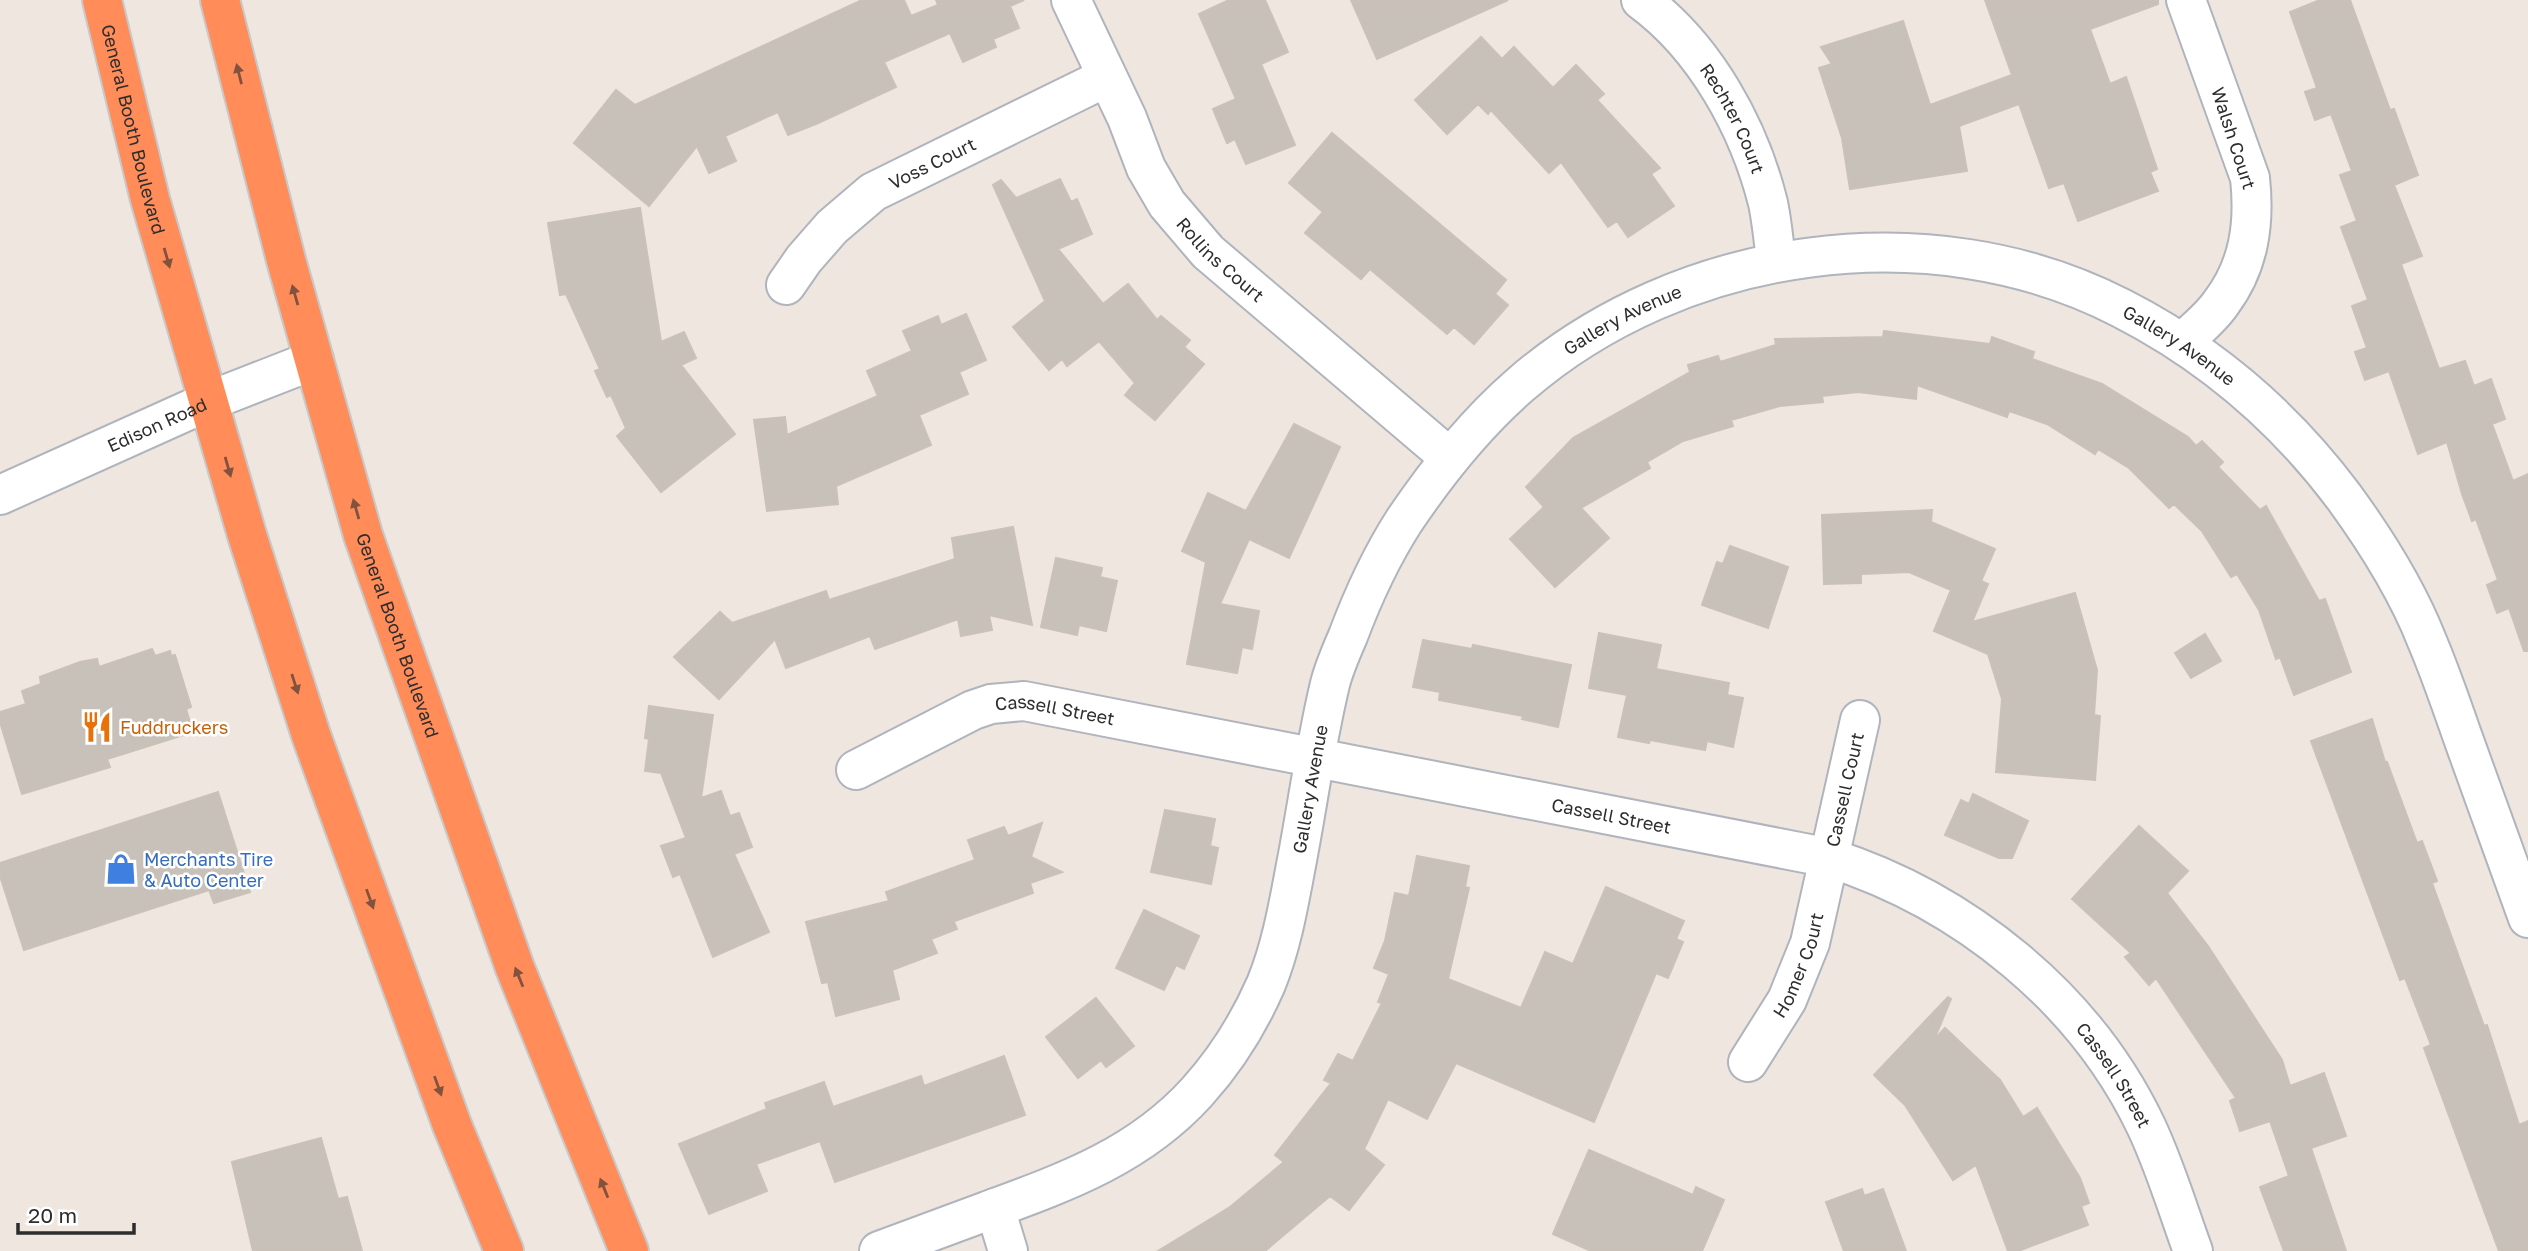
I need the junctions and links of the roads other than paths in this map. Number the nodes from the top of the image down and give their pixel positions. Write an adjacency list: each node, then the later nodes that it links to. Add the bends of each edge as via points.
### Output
1 (102, 0): 11 (highway, General Booth Boulevard, one-way to 11, via 150,199)
2 (220, 0): 10 (highway, General Booth Boulevard, one-way to 2)
3 (1071, 0): 6 (street, Rollins Court)
4 (1641, 0): 7 (street, Rechter Court, via 1681,37 1717,84 1745,136 1768,204)
5 (2186, 0): 9 (street, Walsh Court, via 2250,178 2254,208 2240,273 2220,305)
6 (1107, 77): 8 (street, Voss Court, via 873,192 832,227); 12 (street, Rollins Court, via 1167,204 1208,252)
7 (1776, 262): 9 (street, Gallery Avenue, via 1886,253 2011,268 2117,305); 12 (street, Gallery Avenue, via 1704,281 1639,308 1577,343 1520,385)
8 (786, 285)
9 (2183, 342): 18 (street, Gallery Avenue, via 2246,390 2290,432 2343,495 2388,563 2426,636)
10 (314, 360): 11 (street, Edison Road); 22 (highway, General Booth Boulevard, one-way to 10, via 515,968 363,535)
11 (209, 401): 13 (street, Edison Road); 21 (highway, General Booth Boulevard, one-way to 21, via 311,735 452,1125)
12 (1450, 458): 15 (street, Gallery Avenue, via 1402,524 1365,591 1332,677)
13 (0, 495)
14 (1860, 720): 17 (street, Cassell Court)
15 (1315, 759): 16 (street, Cassell Street, via 1024,701 973,710); 17 (street, Cassell Street); 20 (street, Gallery Avenue, via 1284,929 1266,984 1239,1036 1197,1091 1163,1124 1105,1163)
16 (856, 771)
17 (1830, 858): 19 (street, Homer Court, via 1810,943 1787,1000); 25 (street, Cassell Street, via 1913,891 1981,932 2044,985 2089,1035 2120,1079 2146,1127)
18 (2528, 918)
19 (1748, 1062)
20 (995, 1208): 23 (street, Gallery Avenue); 24 (street)
21 (504, 1251)
22 (629, 1251)
23 (879, 1251)
24 (1007, 1251)
25 (2193, 1251)

